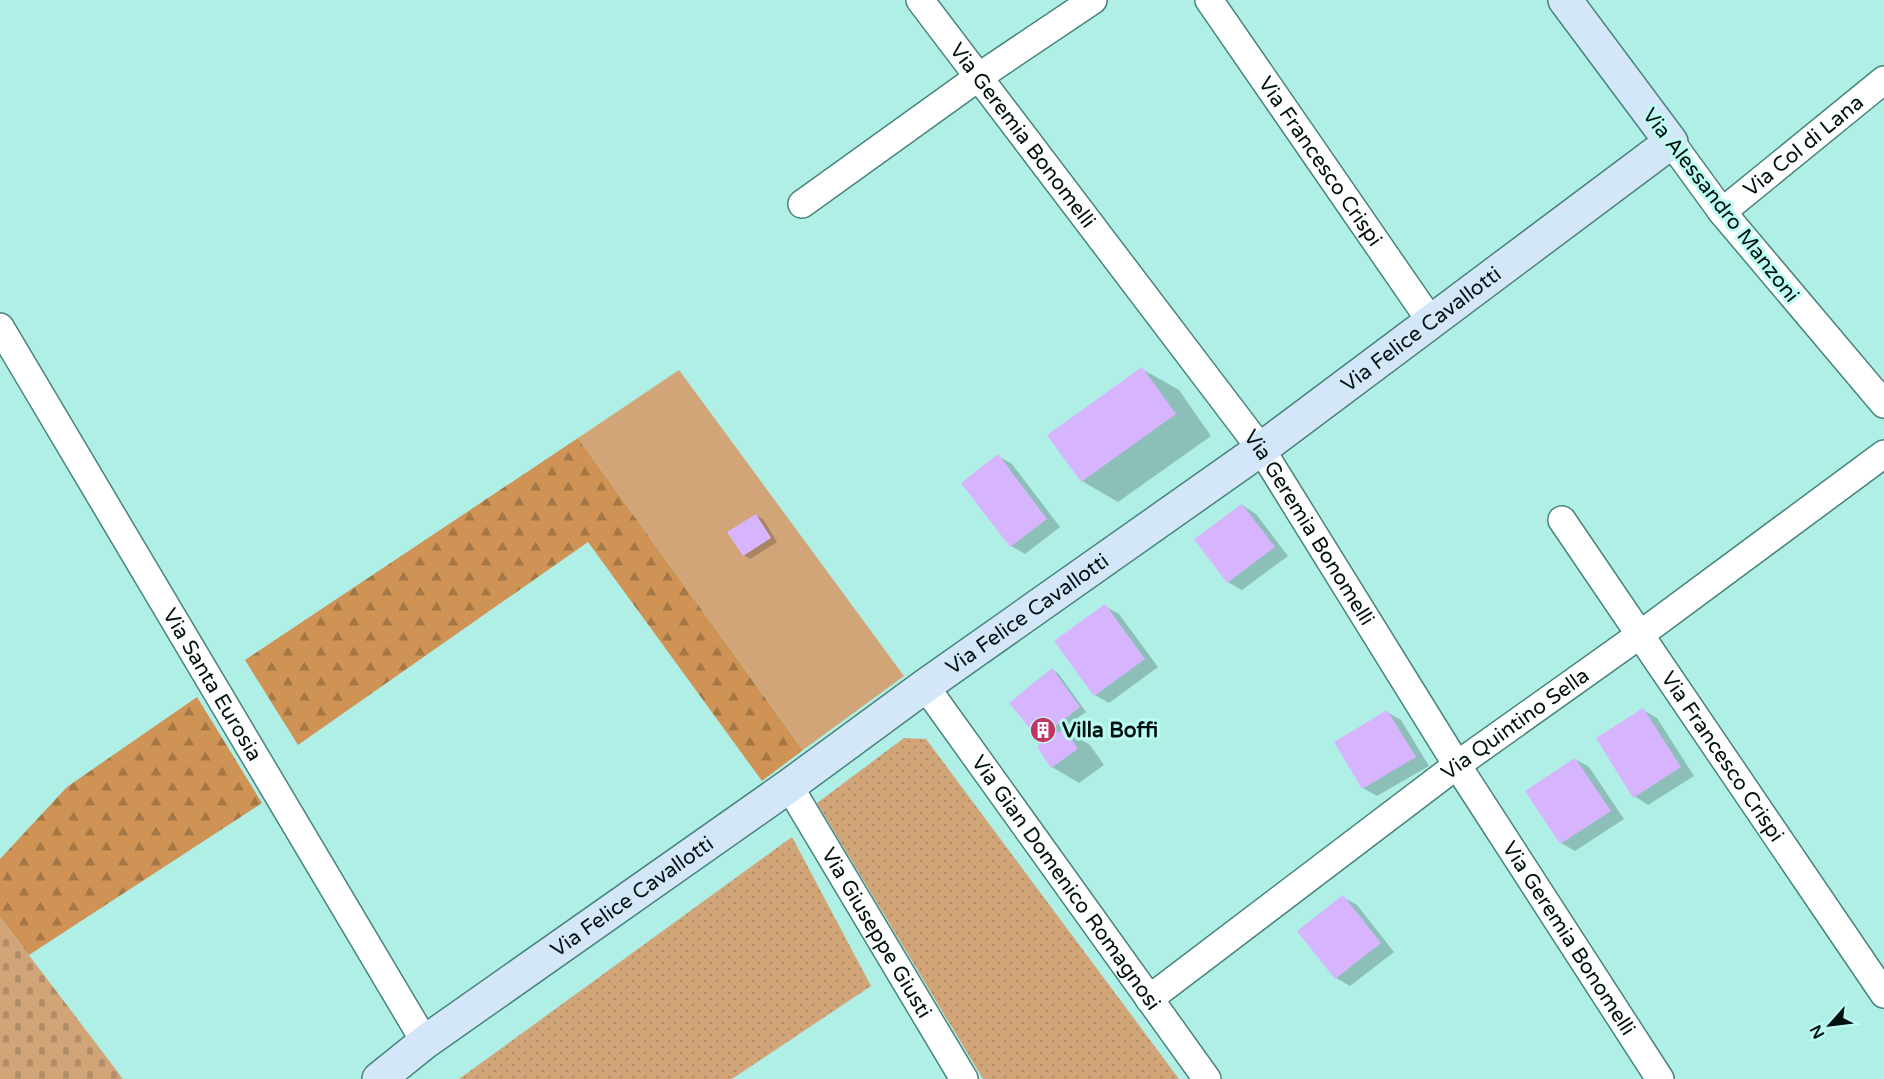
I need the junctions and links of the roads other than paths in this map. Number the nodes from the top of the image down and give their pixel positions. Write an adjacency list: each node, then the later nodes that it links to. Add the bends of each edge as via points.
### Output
1 (920, 0): 5 (street, Via Geremia Bonomelli)
2 (1093, 0): 5 (street)
3 (1209, 0): 10 (street, Via Francesco Crispi)
4 (1565, 0): 7 (street, Via Alessandro Manzoni)
5 (980, 76): 8 (street); 13 (street, Via Geremia Bonomelli)
6 (1884, 80): 9 (street, Via Col di Lana)
7 (1671, 142): 9 (street, Via Alessandro Manzoni); 10 (street, Via Felice Cavallotti)
8 (801, 204)
9 (1722, 212): 12 (street, Via Alessandro Manzoni)
10 (1432, 322): 13 (street, Via Felice Cavallotti)
11 (0, 327): 22 (street, Via Santa Eurosia)
12 (1884, 404)
13 (1261, 449): 17 (street, Via Felice Cavallotti); 18 (street, Via Geremia Bonomelli)
14 (1884, 454): 16 (street, Via Quintino Sella)
15 (1562, 520): 16 (street, Via Francesco Crispi)
16 (1641, 634): 18 (street, Via Quintino Sella); 20 (street, Via Francesco Crispi)
17 (925, 686): 19 (street, Via Felice Cavallotti); 21 (street, Via Gian Domenico Romagnosi)
18 (1457, 765): 21 (street, Via Quintino Sella); 26 (street, Via Geremia Bonomelli)
19 (789, 786): 22 (street, Via Felice Cavallotti); 24 (street, Via Giuseppe Giusti)
20 (1884, 994)
21 (1149, 999): 25 (street, Via Gian Domenico Romagnosi)
22 (425, 1042): 23 (street, Via Felice Cavallotti)
23 (379, 1079)
24 (963, 1079)
25 (1207, 1079)
26 (1660, 1079)

